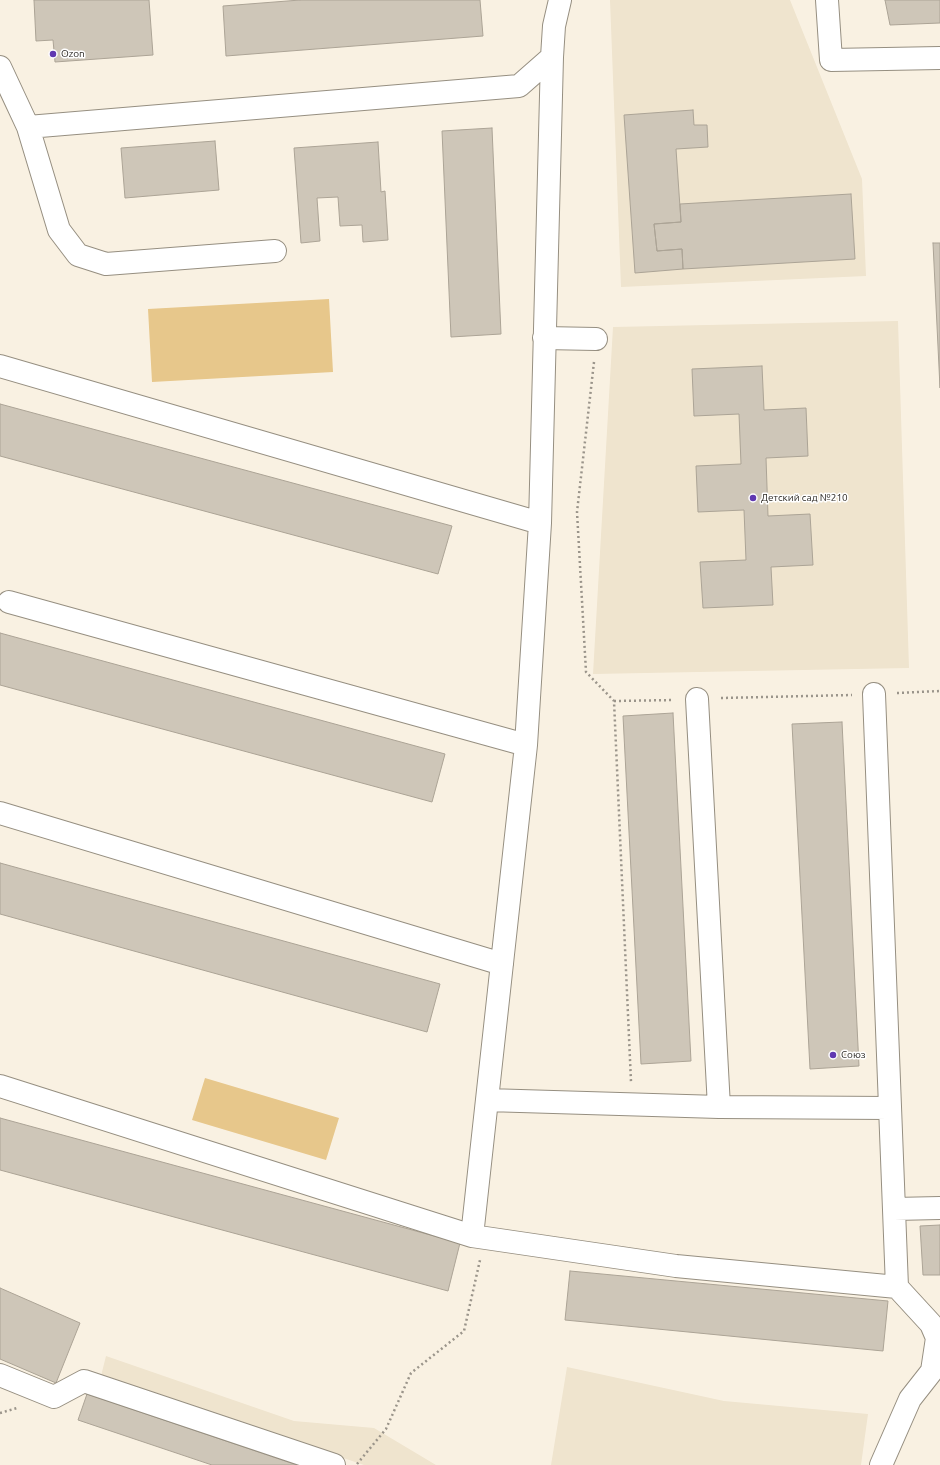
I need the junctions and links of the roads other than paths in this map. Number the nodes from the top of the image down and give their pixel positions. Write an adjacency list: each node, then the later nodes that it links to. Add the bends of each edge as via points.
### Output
1 (560, 0): 3 (street, via 554,26)
2 (827, 0): 4 (street, via 831,60)
3 (552, 57): 6 (street, via 519,86); 8 (street)
4 (940, 58)
5 (0, 67): 6 (street)
6 (28, 127): 7 (street, via 59,230 78,255 106,264)
7 (275, 251)
8 (544, 338): 9 (street); 11 (street)
9 (596, 339)
10 (0, 366): 11 (street)
11 (540, 523): 15 (street)
12 (9, 602): 15 (street)
13 (874, 694): 21 (street)
14 (697, 699): 20 (street)
15 (526, 745): 17 (street)
16 (0, 813): 17 (street)
17 (502, 964): 19 (street)
18 (0, 1086): 24 (street)
19 (487, 1100): 20 (street); 24 (street)
20 (719, 1107): 21 (street)
21 (890, 1108): 23 (street)
22 (940, 1208): 23 (street)
23 (894, 1209): 25 (street)
24 (478, 1237): 25 (street, via 676,1266)
25 (897, 1287): 26 (street, via 931,1324)
26 (939, 1338): 29 (street, via 932,1371 910,1399)
27 (0, 1375): 28 (street, via 54,1397 84,1381)
28 (334, 1465)
29 (881, 1465)

